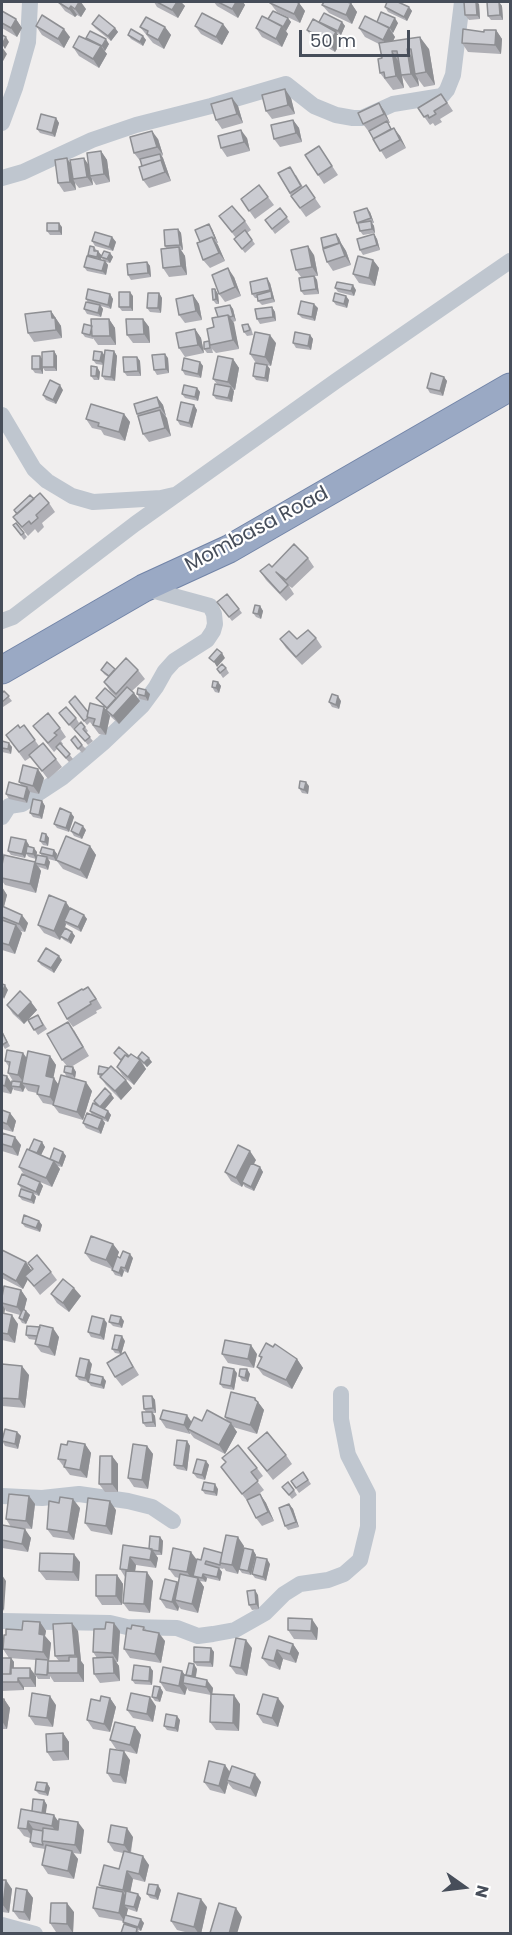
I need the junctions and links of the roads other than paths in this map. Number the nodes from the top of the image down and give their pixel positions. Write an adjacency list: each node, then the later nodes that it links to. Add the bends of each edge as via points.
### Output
1 (30, 2): 3 (street, via 28,42)
2 (462, 2): 4 (street, via 453,75 442,96 393,104 353,118 314,106 286,84 136,125)
3 (2, 123)
4 (2, 178)
5 (510, 261): 8 (street)
6 (510, 387): 9 (highway, Mombasa Road, via 229,549)
7 (2, 415): 8 (street, via 34,469 72,496 93,502)
8 (181, 493): 10 (street, via 13,618)
9 (144, 588): 11 (highway, Mombasa Road); 12 (street, via 210,606 214,614 213,631 207,640 174,661 142,706 103,743 63,777 22,804 9,806)
10 (2, 621)
11 (2, 670)
12 (2, 817)
13 (341, 1394): 16 (street, via 348,1455 368,1494 368,1527 360,1560 344,1574 300,1584 255,1619 235,1630 213,1634 198,1636 177,1628 110,1623)
14 (2, 1496): 15 (street, via 42,1498 79,1494 134,1502 152,1507)
15 (173, 1521)
16 (2, 1622)
17 (2, 1925): 18 (street)
18 (35, 1934)

